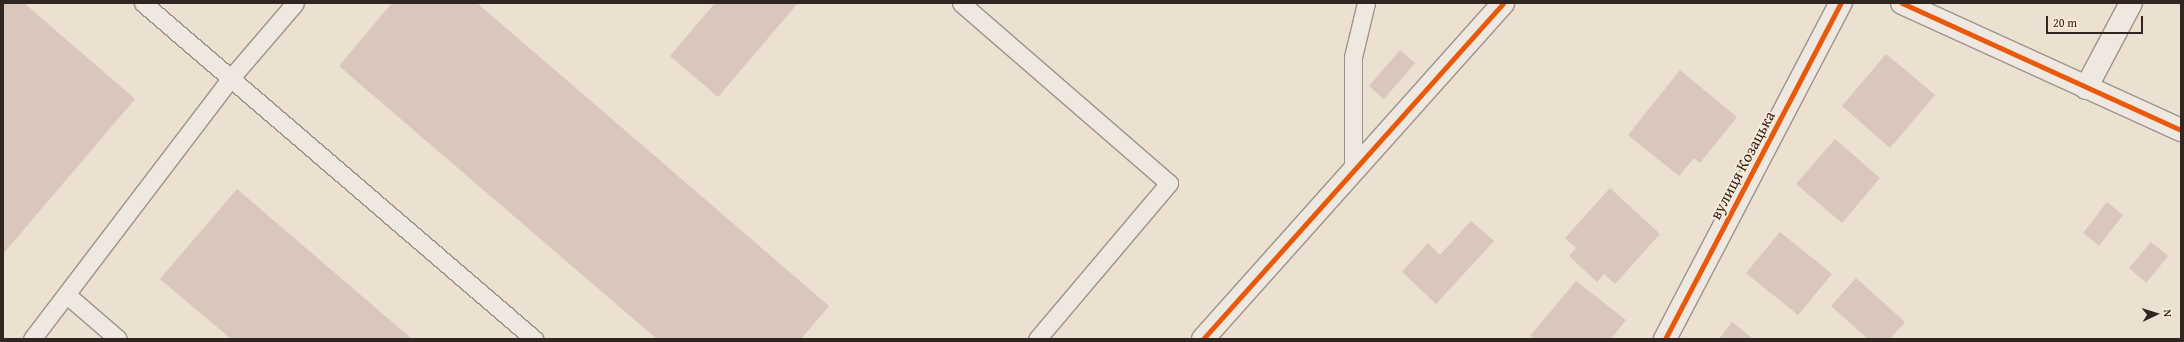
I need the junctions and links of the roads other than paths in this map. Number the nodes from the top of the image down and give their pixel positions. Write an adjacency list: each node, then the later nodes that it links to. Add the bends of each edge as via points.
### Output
1 (143, 3): 9 (lane)
2 (295, 3): 9 (lane)
3 (961, 3): 17 (lane, via 1169,183)
4 (1366, 3): 12 (lane, via 1353,57)
5 (1503, 3): 12 (street)
6 (1841, 3): 19 (street, вулиця Козацька)
7 (1902, 3): 10 (street)
8 (2131, 3): 10 (street)
9 (229, 80): 13 (lane); 16 (lane)
10 (2086, 88): 11 (street)
11 (2181, 130)
12 (1353, 171): 18 (street)
13 (67, 295): 14 (lane); 15 (lane)
14 (32, 339)
15 (118, 339)
16 (534, 339)
17 (1037, 339)
18 (1203, 339)
19 (1665, 339)

